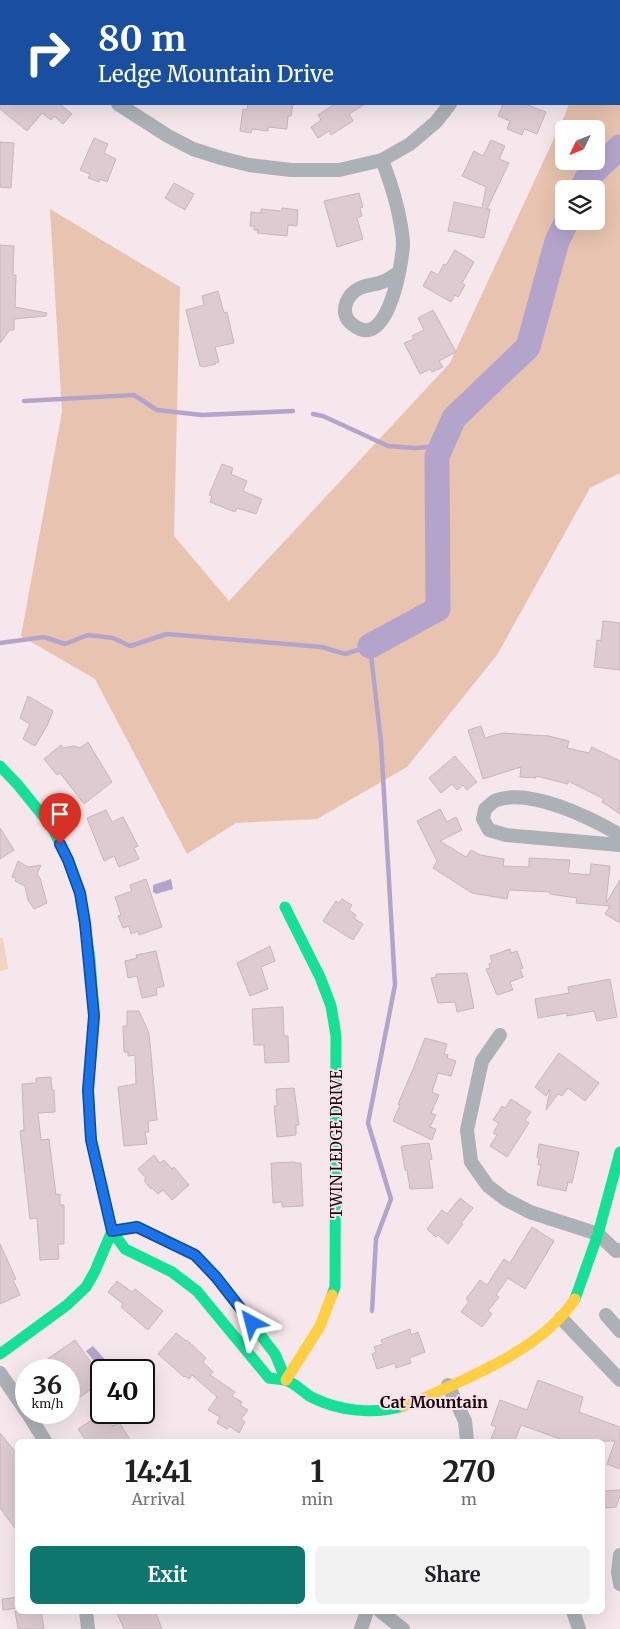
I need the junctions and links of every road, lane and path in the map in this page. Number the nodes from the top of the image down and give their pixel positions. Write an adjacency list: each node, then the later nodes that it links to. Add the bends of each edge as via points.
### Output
1 (120, 105): 3 (street, via 193,149 249,165 291,170 339,170)
2 (449, 105): 3 (street, via 436,122 410,144)
3 (382, 160): 4 (street, via 397,201 403,244)
4 (399, 272): 4 (street, via 391,303 380,322 364,330 355,326 347,318 345,306 349,296 360,288 384,282)
5 (0, 766): 11 (street, via 52,828 80,893 90,958 94,1016 88,1090 91,1140)
6 (620, 836): 7 (street, via 551,802 527,797 496,800 485,809 483,819 488,830 506,835)
7 (620, 844)
8 (285, 907): 19 (street, TWIN LEDGE DRIVE, via 326,992 336,1036 335,1287 320,1326)
9 (500, 1035): 12 (street, via 482,1061 466,1130 471,1162 488,1186 505,1199 530,1212)
10 (620, 1152): 12 (street)
11 (112, 1231): 17 (street, via 86,1287 67,1305); 19 (street, via 124,1249 172,1272 197,1291 269,1378); 19 (street, via 137,1227 195,1255 276,1354)
12 (598, 1234): 13 (street, via 616,1251); 15 (street, via 575,1300)
13 (620, 1250)
14 (606, 1315): 16 (street)
15 (561, 1318): 20 (street); 21 (street, via 525,1346)
16 (620, 1331)
17 (0, 1354)
18 (0, 1373): 22 (street)
19 (286, 1380): 21 (street, via 312,1397 367,1411 390,1410 411,1404)
20 (620, 1380)
21 (448, 1385): 25 (street, via 465,1422)
22 (15, 1395)
23 (34, 1424): 24 (street)
24 (44, 1439)
25 (467, 1439)
26 (620, 1555): 27 (street)
27 (620, 1584)
28 (86, 1614): 32 (street)
29 (366, 1614): 33 (street)
30 (384, 1614): 34 (street)
31 (574, 1614): 35 (street)
32 (88, 1629)
33 (362, 1629)
34 (403, 1629)
35 (579, 1629)

